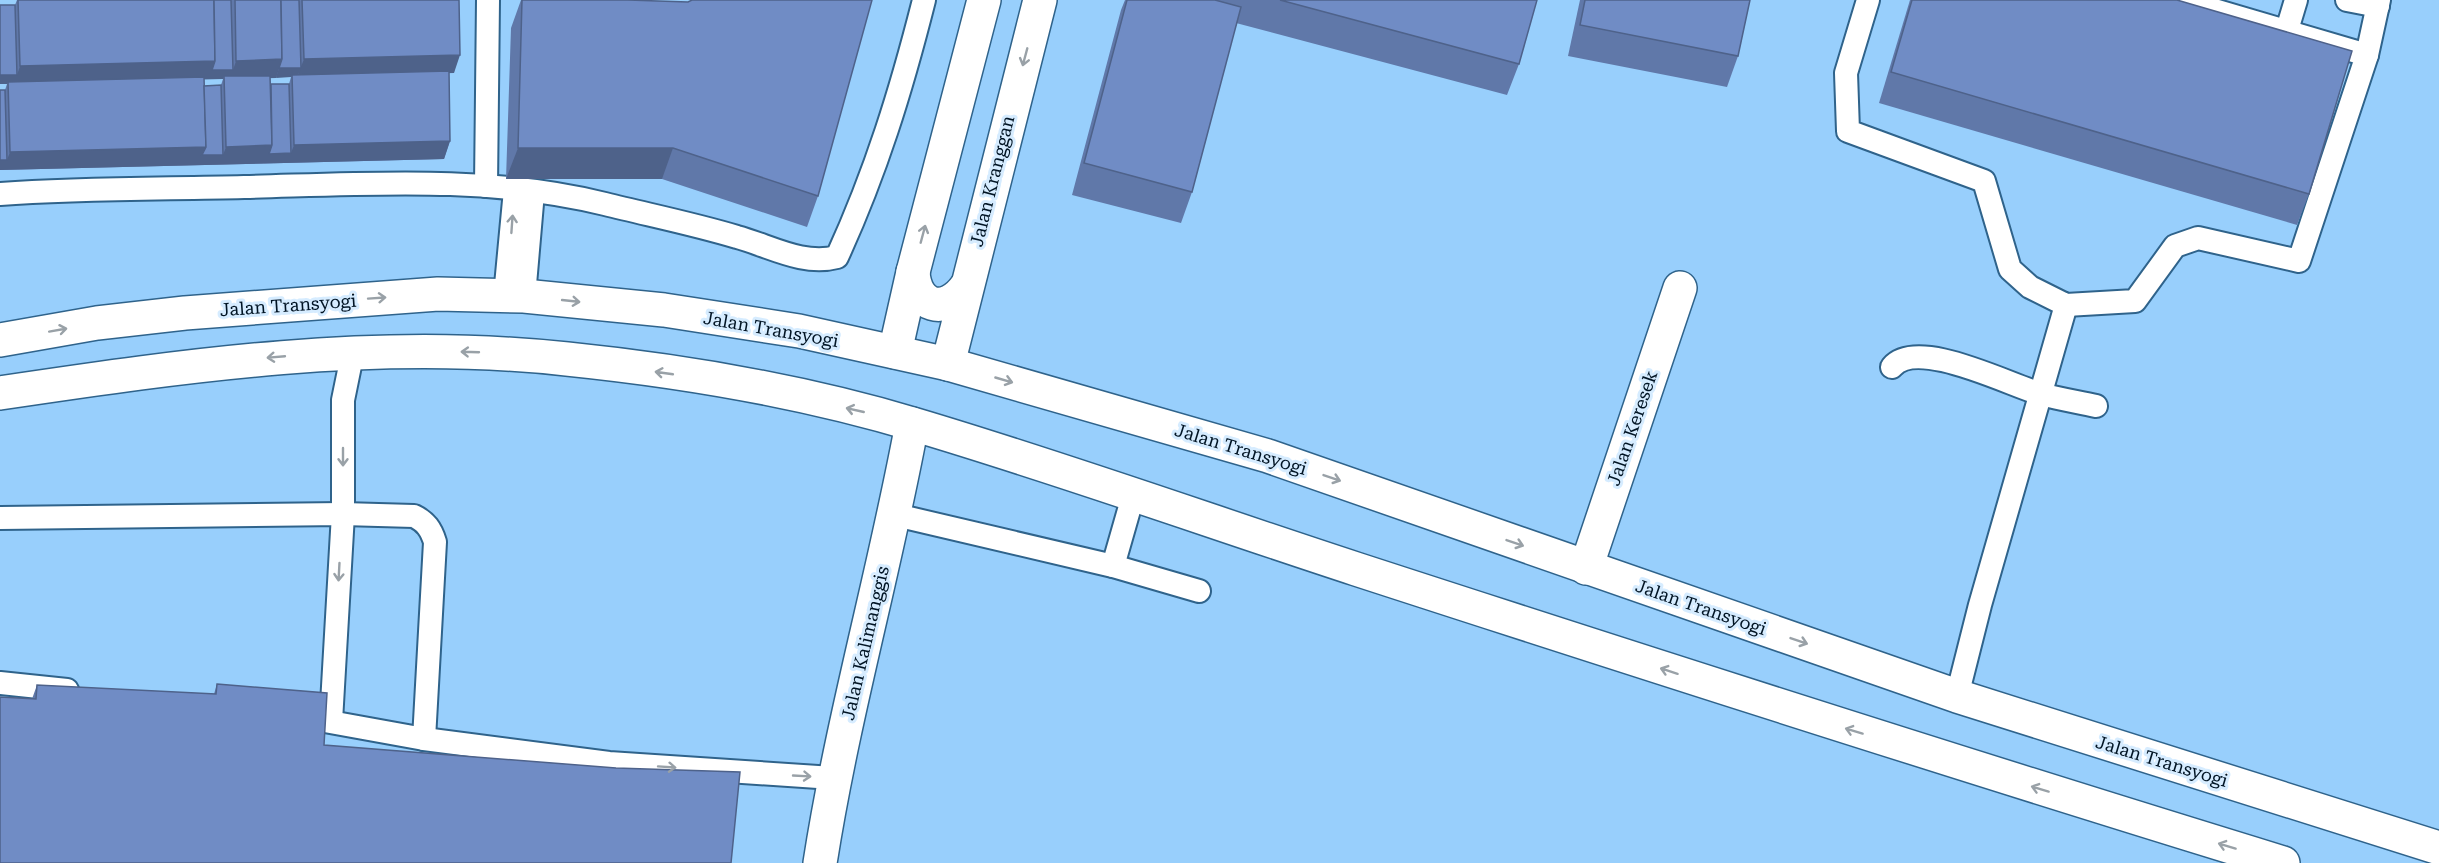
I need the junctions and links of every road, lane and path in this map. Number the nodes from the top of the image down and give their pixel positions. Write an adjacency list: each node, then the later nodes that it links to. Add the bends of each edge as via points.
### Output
1 (488, 0): 12 (lane)
2 (924, 0): 13 (lane, via 898,100 859,209 837,257 813,260 590,200)
3 (984, 0): 15 (main road, one-way to 3)
4 (1040, 0): 16 (main road, Jalan Kranggan, one-way to 16)
5 (1868, 0): 19 (lane, via 1846,73 1848,131 1984,181 2010,269 2030,287)
6 (2180, 0): 10 (lane)
7 (2296, 0): 10 (lane)
8 (2347, 0): 9 (lane)
9 (2378, 3): 11 (lane)
10 (2287, 30): 11 (lane)
11 (2367, 55): 19 (lane, via 2299,261 2198,238 2175,246 2135,301)
12 (486, 186): 13 (lane); 14 (lane, via 362,184)
13 (524, 191): 18 (lane)
14 (0, 194)
15 (913, 272): 16 (main road, via 913,285 932,304 946,304 958,298); 22 (main road)
16 (966, 287): 23 (main road, Jalan Kranggan)
17 (1680, 288): 34 (main road, Jalan Keresek)
18 (514, 296): 20 (main road, Jalan Transyogi, one-way to 18, via 97,323 265,306 438,294); 22 (main road, Jalan Transyogi, one-way to 22, via 664,310 799,331)
19 (2066, 305): 26 (lane)
20 (0, 340)
21 (353, 351): 25 (main road, one-way to 25, via 187,365); 28 (main road, one-way to 21, via 754,386 566,359 482,352); 30 (lane, one-way to 30, via 343,400)
22 (895, 352): 23 (main road, Jalan Transyogi)
23 (948, 364): 34 (main road, Jalan Transyogi, one-way to 34, via 1268,456)
24 (1892, 367): 26 (lane, via 1903,358 1943,360)
25 (0, 393)
26 (2041, 394): 27 (lane); 38 (lane)
27 (2096, 406)
28 (912, 424): 29 (main road); 31 (main road, Jalan Kalimanggis)
29 (1133, 496): 33 (lane); 45 (main road, one-way to 29, via 1790,711)
30 (343, 514): 32 (lane); 40 (lane, one-way to 40); 41 (lane, via 414,516 432,530 435,542)
31 (896, 515): 33 (lane); 42 (main road, Jalan Kalimanggis)
32 (0, 518)
33 (1113, 566): 35 (lane)
34 (1586, 568): 38 (main road, Jalan Transyogi, one-way to 38)
35 (1199, 591)
36 (0, 683): 37 (lane)
37 (93, 693)
38 (1957, 696): 43 (main road, Jalan Transyogi)
39 (277, 713): 40 (lane)
40 (331, 721): 41 (lane)
41 (424, 739): 42 (lane, one-way to 42, via 608,772)
42 (833, 778): 44 (main road, Jalan Kalimanggis)
43 (2439, 848)
44 (820, 863)
45 (2283, 863)

